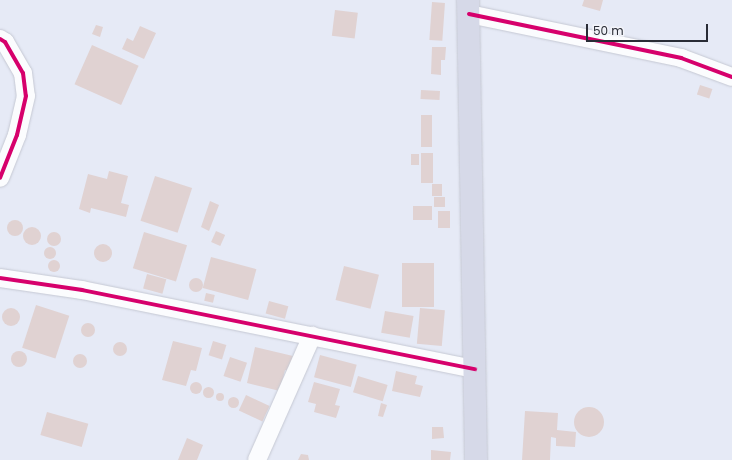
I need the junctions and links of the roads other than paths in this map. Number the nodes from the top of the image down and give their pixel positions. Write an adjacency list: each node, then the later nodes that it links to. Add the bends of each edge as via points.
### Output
1 (468, 7): 3 (street, via 681,58); 7 (highway)
2 (0, 39): 4 (street, via 5,42 23,73 26,96 17,135)
3 (732, 77)
4 (0, 178)
5 (0, 278): 6 (street, via 82,290)
6 (312, 336): 7 (street); 8 (street)
7 (475, 369): 9 (highway)
8 (257, 460)
9 (476, 460)

